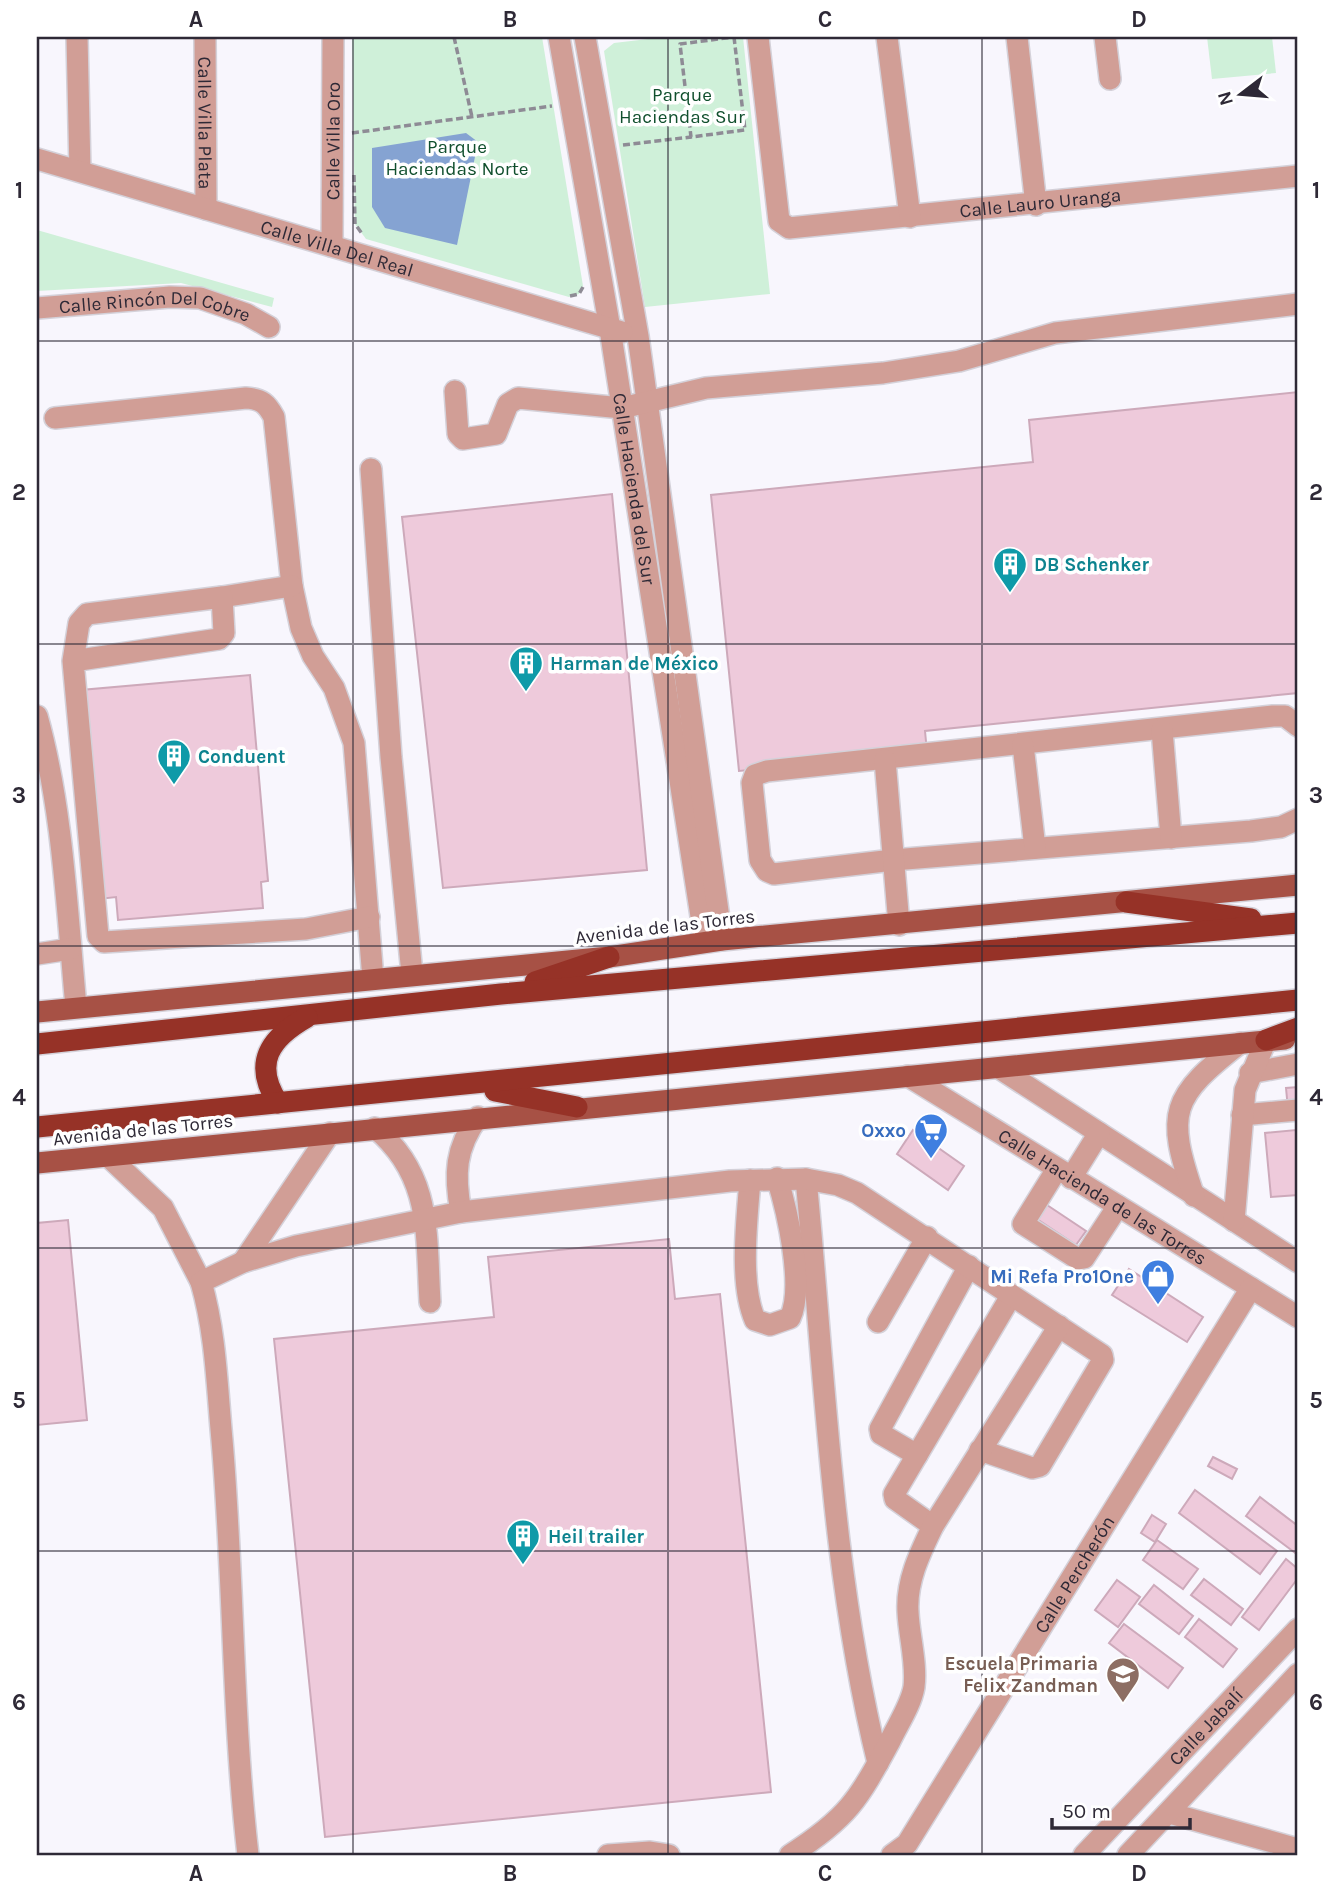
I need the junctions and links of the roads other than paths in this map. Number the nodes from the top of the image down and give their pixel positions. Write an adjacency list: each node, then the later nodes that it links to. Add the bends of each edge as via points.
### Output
1 (77, 37): 12 (street)
2 (205, 37): 15 (street, Calle Villa Plata)
3 (333, 37): 17 (street, Calle Villa Oro, via 343,134)
4 (559, 37): 21 (street, Calle Hacienda del Sur, via 559,102)
5 (585, 37): 22 (street, Calle Hacienda del Sur)
6 (758, 37): 16 (street, Calle Lauro Uranga, via 782,225 796,228)
7 (887, 37): 16 (street)
8 (1017, 37): 14 (street)
9 (1105, 37): 10 (street)
10 (1110, 79)
11 (37, 159): 12 (street, Calle Villa Del Real)
12 (80, 171): 15 (street, Calle Villa Del Real)
13 (1298, 176): 14 (street, Calle Lauro Uranga)
14 (1036, 205): 16 (street, Calle Lauro Uranga)
15 (206, 209): 17 (street, Calle Villa Del Real)
16 (910, 217)
17 (331, 246): 21 (street, Calle Villa Del Real)
18 (1298, 304): 24 (street, via 1092,327 959,361 883,373 706,388)
19 (37, 308): 20 (street, Calle Rincón Del Cobre, via 200,298)
20 (269, 327)
21 (610, 329): 22 (street, Calle Villa Del Real); 25 (street, Calle Hacienda del Sur)
22 (638, 336): 24 (street, Calle Hacienda del Sur)
23 (455, 391): 25 (street, via 458,434 463,439 496,434 508,404 518,398)
24 (646, 403): 25 (street); 46 (street, Calle Hacienda del Sur)
25 (622, 408): 46 (street, Calle Hacienda del Sur)
26 (55, 418): 28 (street, via 246,398 268,405 274,417)
27 (371, 469): 50 (street)
28 (292, 586): 29 (street); 43 (street, via 301,628 334,688 354,743)
29 (222, 597): 30 (street, via 87,614 79,623); 30 (street, via 224,634 219,639)
30 (74, 661): 43 (street, via 98,936 104,942 306,929)
31 (37, 716): 37 (street, via 48,761)
32 (1298, 726): 33 (street, via 1284,716 1273,716)
33 (1162, 730): 34 (street); 38 (street)
34 (1023, 745): 35 (street); 39 (street)
35 (885, 760): 40 (street); 40 (street, via 767,771 755,775 751,783 760,860 767,871 789,873)
36 (1298, 819): 38 (street, via 1281,827)
37 (47, 831): 47 (street)
38 (1171, 838): 39 (street)
39 (1035, 848): 40 (street)
40 (893, 860): 45 (street)
41 (1298, 885): 42 (main road, Avenida de las Torres)
42 (1126, 902): 44 (highway); 45 (main road, Avenida de las Torres)
43 (369, 917): 51 (street)
44 (1295, 923): 52 (highway)
45 (900, 925): 46 (main road, Avenida de las Torres)
46 (713, 941): 49 (main road, Avenida de las Torres)
47 (70, 949): 48 (street); 54 (street)
48 (37, 954)
49 (609, 957): 50 (main road, Avenida de las Torres); 52 (highway)
50 (412, 974): 51 (main road, Avenida de las Torres)
51 (373, 979): 54 (main road, Avenida de las Torres)
52 (501, 993): 56 (highway)
53 (1298, 1000): 66 (highway, Avenida de las Torres)
54 (76, 1007): 55 (main road, Avenida de las Torres)
55 (37, 1012)
56 (312, 1014): 61 (highway); 67 (highway, via 287,1028 270,1050 266,1078)
57 (1298, 1028): 59 (highway)
58 (1298, 1037): 59 (main road, Avenida de las Torres)
59 (1266, 1040): 60 (main road, Avenida de las Torres); 64 (street)
60 (1240, 1043): 63 (main road, Avenida de las Torres); 82 (street, via 1203,1072 1187,1090 1179,1109 1180,1156)
61 (37, 1044)
62 (1298, 1064): 64 (street)
63 (999, 1068): 65 (main road, Avenida de las Torres); 75 (street)
64 (1250, 1073): 70 (street)
65 (908, 1076): 68 (main road, Avenida de las Torres); 78 (street, Calle Hacienda de las Torres)
66 (472, 1086): 67 (highway, Avenida de las Torres); 68 (highway)
67 (278, 1103): 72 (highway, Avenida de las Torres)
68 (577, 1107): 71 (main road, Avenida de las Torres)
69 (1298, 1110): 70 (street)
70 (1242, 1115): 86 (street)
71 (478, 1117): 73 (main road, Avenida de las Torres); 84 (street, via 467,1132 456,1167)
72 (37, 1128)
73 (375, 1128): 74 (main road, Avenida de las Torres); 85 (street, via 403,1155 412,1171)
74 (330, 1133): 76 (main road, Avenida de las Torres); 88 (street)
75 (1098, 1133): 78 (street); 82 (street)
76 (108, 1156): 77 (main road, Avenida de las Torres); 91 (street, via 163,1208)
77 (37, 1163)
78 (1064, 1174): 83 (street, Calle Hacienda de las Torres); 83 (street, via 1023,1224 1078,1259 1084,1258)
79 (777, 1178): 80 (street); 81 (street); 81 (street, via 791,1230 795,1295 790,1318 770,1325 755,1320 749,1299)
80 (806, 1179): 87 (street, via 857,1194); 105 (street, via 836,1514 862,1696)
81 (750, 1180): 84 (street)
82 (1194, 1196): 86 (street)
83 (1118, 1206): 92 (street, Calle Hacienda de las Torres)
84 (461, 1212): 85 (street)
85 (425, 1219): 88 (street); 94 (street)
86 (1234, 1221): 89 (street)
87 (927, 1237): 90 (street); 96 (street)
88 (243, 1262): 91 (street)
89 (1298, 1262)
90 (969, 1266): 93 (street); 99 (street, via 880,1429 881,1434)
91 (201, 1282): 109 (street, via 212,1331 226,1484 235,1710)
92 (1251, 1288): 95 (street, Calle Hacienda de las Torres); 108 (street, Calle Percherón)
93 (1012, 1296): 97 (street); 99 (street)
94 (430, 1302)
95 (1298, 1317)
96 (878, 1322)
97 (1059, 1326): 98 (street); 98 (street, via 1103,1360 1040,1466 1032,1468)
98 (980, 1450): 100 (street)
99 (917, 1455): 100 (street, via 895,1499)
100 (933, 1526): 105 (street, via 919,1554 907,1609 914,1688)
101 (1298, 1629): 103 (street, Calle Jabalí)
102 (1298, 1674): 104 (street, Calle Jabalí)
103 (1249, 1681): 104 (street); 113 (street, Calle Jabalí)
104 (1290, 1695): 106 (street, Calle Jabalí)
105 (878, 1763): 112 (street, via 855,1804)
106 (1169, 1813): 107 (street); 114 (street, Calle Jabalí)
107 (1298, 1849)
108 (905, 1851)
109 (248, 1855)
110 (608, 1855): 111 (street)
111 (670, 1855)
112 (790, 1855)
113 (1084, 1855)
114 (1128, 1855)

